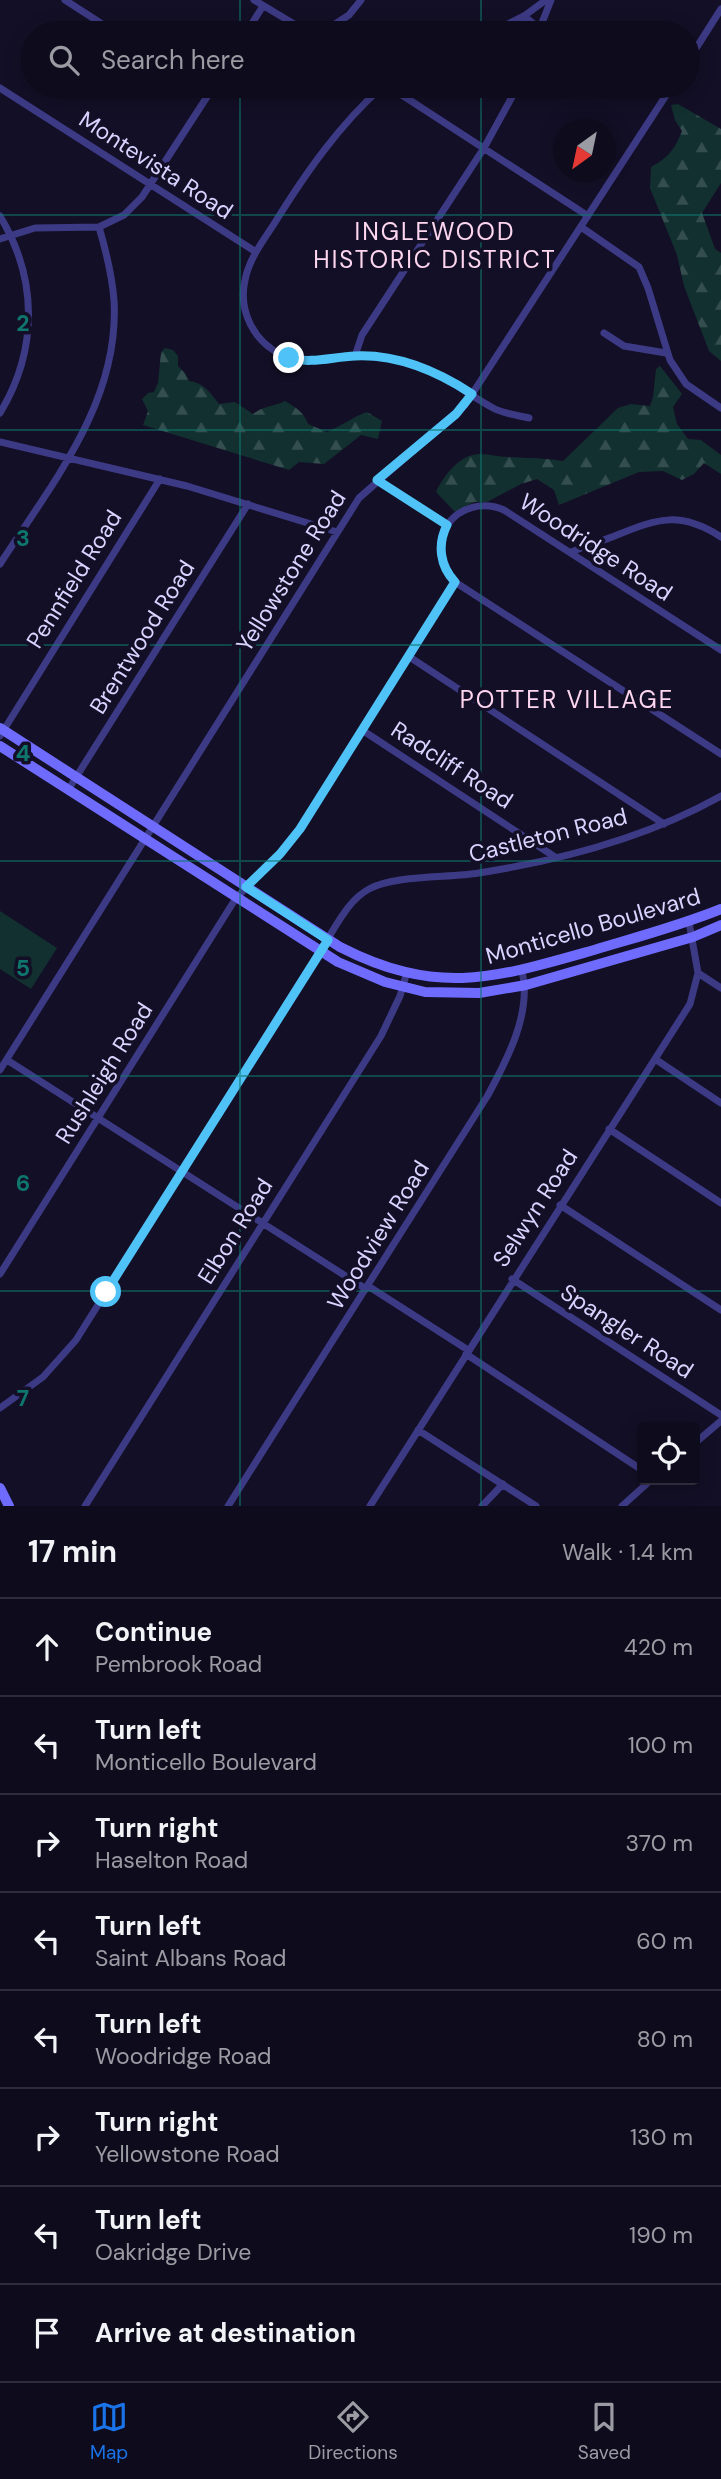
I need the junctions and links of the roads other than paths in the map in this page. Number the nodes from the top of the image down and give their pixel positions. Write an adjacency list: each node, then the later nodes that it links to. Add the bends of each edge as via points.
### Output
1 (65, 0): 9 (street)
2 (254, 0): 6 (street)
3 (361, 0): 12 (street)
4 (545, 0): 8 (street)
5 (551, 0): 15 (street)
6 (263, 6): 10 (street); 11 (street)
7 (721, 9): 16 (street)
8 (524, 16): 13 (street); 14 (street)
9 (98, 21)
10 (254, 21)
11 (289, 21)
12 (342, 21)
13 (514, 21)
14 (529, 21)
15 (543, 21)
16 (700, 42)
17 (0, 88): 24 (street, Montevista Road)
18 (205, 98): 24 (street)
19 (371, 98): 31 (street, via 321,153)
20 (404, 98): 23 (street)
21 (511, 98): 23 (street)
22 (664, 98): 26 (street, Yellowstone Road)
23 (484, 148): 26 (street); 34 (street, via 363,334)
24 (150, 185): 27 (street, via 129,211); 31 (street, Montevista Road)
25 (0, 216): 29 (street)
26 (588, 216): 28 (street, Yellowstone Road)
27 (99, 227): 29 (street, via 43,227); 40 (street, via 111,272 111,356 97,404)
28 (581, 227): 33 (street, via 639,267); 35 (street, Yellowstone Road)
29 (10, 234): 30 (street); 37 (street, via 25,274 29,324 21,369)
30 (0, 239)
31 (256, 253): 34 (street, via 244,281 243,302 249,322 263,342 299,360)
32 (604, 333): 33 (street, via 624,346)
33 (666, 353): 36 (street, via 686,384)
34 (355, 356): 35 (street, via 420,366)
35 (472, 394): 38 (street, via 498,410); 42 (street, Yellowstone Road, via 456,414)
36 (721, 408)
37 (0, 412)
38 (529, 418)
39 (0, 442): 40 (street)
40 (68, 457): 41 (street); 48 (street)
41 (160, 479): 43 (street); 53 (street, Pennfield Road)
42 (377, 480): 44 (street); 45 (street, Yellowstone Road)
43 (248, 504): 45 (street); 56 (street, Brentwood Road)
44 (447, 525): 47 (street, Woodridge Road, via 468,509 493,507); 49 (street, via 441,552 444,567)
45 (337, 532): 60 (street, Yellowstone Road)
46 (721, 537): 47 (street, via 693,522 668,519)
47 (571, 552): 50 (street, Woodridge Road)
48 (0, 564)
49 (455, 582): 51 (street, Rushleigh Road); 55 (street)
50 (721, 650)
51 (408, 656): 52 (street, Rushleigh Road); 59 (street)
52 (362, 730): 62 (street, Radcliff Road); 63 (street, Rushleigh Road, via 300,829)
53 (1, 731): 56 (main road, Monticello Boulevard)
54 (0, 746): 57 (main road, Monticello Boulevard)
55 (721, 754)
56 (76, 777): 57 (street, Brentwood Road); 60 (main road, Monticello Boulevard)
57 (68, 789): 61 (main road, Monticello Boulevard)
58 (721, 796): 59 (street, Castleton Road)
59 (664, 824): 62 (street, Castleton Road)
60 (152, 827): 61 (street, Yellowstone Road); 63 (main road, Monticello Boulevard)
61 (145, 839): 63 (main road, Monticello Boulevard); 76 (street, Yellowstone Road)
62 (555, 857): 68 (street, Castleton Road, via 519,867 371,888 355,899)
63 (241, 892): 68 (main road, Monticello Boulevard); 79 (street, Rushleigh Road)
64 (721, 909): 65 (main road, Monticello Boulevard)
65 (689, 922): 67 (street, Selwyn Road); 69 (main road, Monticello Boulevard)
66 (721, 925): 67 (main road, Monticello Boulevard)
67 (693, 937): 71 (street, Selwyn Road); 72 (main road, Monticello Boulevard)
68 (324, 946): 70 (main road, Monticello Boulevard); 73 (main road, Monticello Boulevard, via 363,974); 81 (street, Castleton Road)
69 (522, 971): 70 (main road, Monticello Boulevard, via 464,979); 72 (street, Woodview Road)
70 (407, 972): 73 (street, Elbon Road)
71 (698, 973): 74 (street); 75 (street, Selwyn Road, via 690,1004)
72 (526, 985): 73 (main road, Monticello Boulevard, via 452,994); 87 (street, Woodview Road, via 516,1034 496,1080)
73 (403, 987): 84 (street, Elbon Road, via 381,1036)
74 (721, 988)
75 (655, 1059): 78 (street); 80 (street, Selwyn Road)
76 (7, 1060): 77 (street, Yellowstone Road); 79 (street)
77 (0, 1070)
78 (721, 1103)
79 (98, 1118): 81 (street); 85 (street, Rushleigh Road)
80 (609, 1129): 82 (street); 83 (street, Selwyn Road)
81 (182, 1172): 84 (street); 90 (street, Castleton Road, via 67,1352 33,1386)
82 (721, 1203)
83 (560, 1205): 86 (street, Selwyn Road); 88 (street)
84 (262, 1224): 87 (street); 100 (street, Elbon Road)
85 (0, 1274)
86 (512, 1279): 89 (street, Selwyn Road); 91 (street, Spangler Road)
87 (367, 1287): 89 (street); 101 (street, Woodview Road)
88 (721, 1310)
89 (467, 1352): 93 (street, Selwyn Road); 95 (street)
90 (0, 1408)
91 (721, 1415)
92 (721, 1421): 94 (street)
93 (418, 1430): 96 (street); 102 (street, Selwyn Road)
94 (700, 1439)
95 (637, 1467)
96 (503, 1484): 103 (street); 104 (street)
97 (645, 1485): 105 (street)
98 (0, 1488): 99 (main road)
99 (9, 1506)
100 (85, 1506)
101 (228, 1506)
102 (370, 1506)
103 (482, 1506)
104 (536, 1506)
105 (622, 1506)

